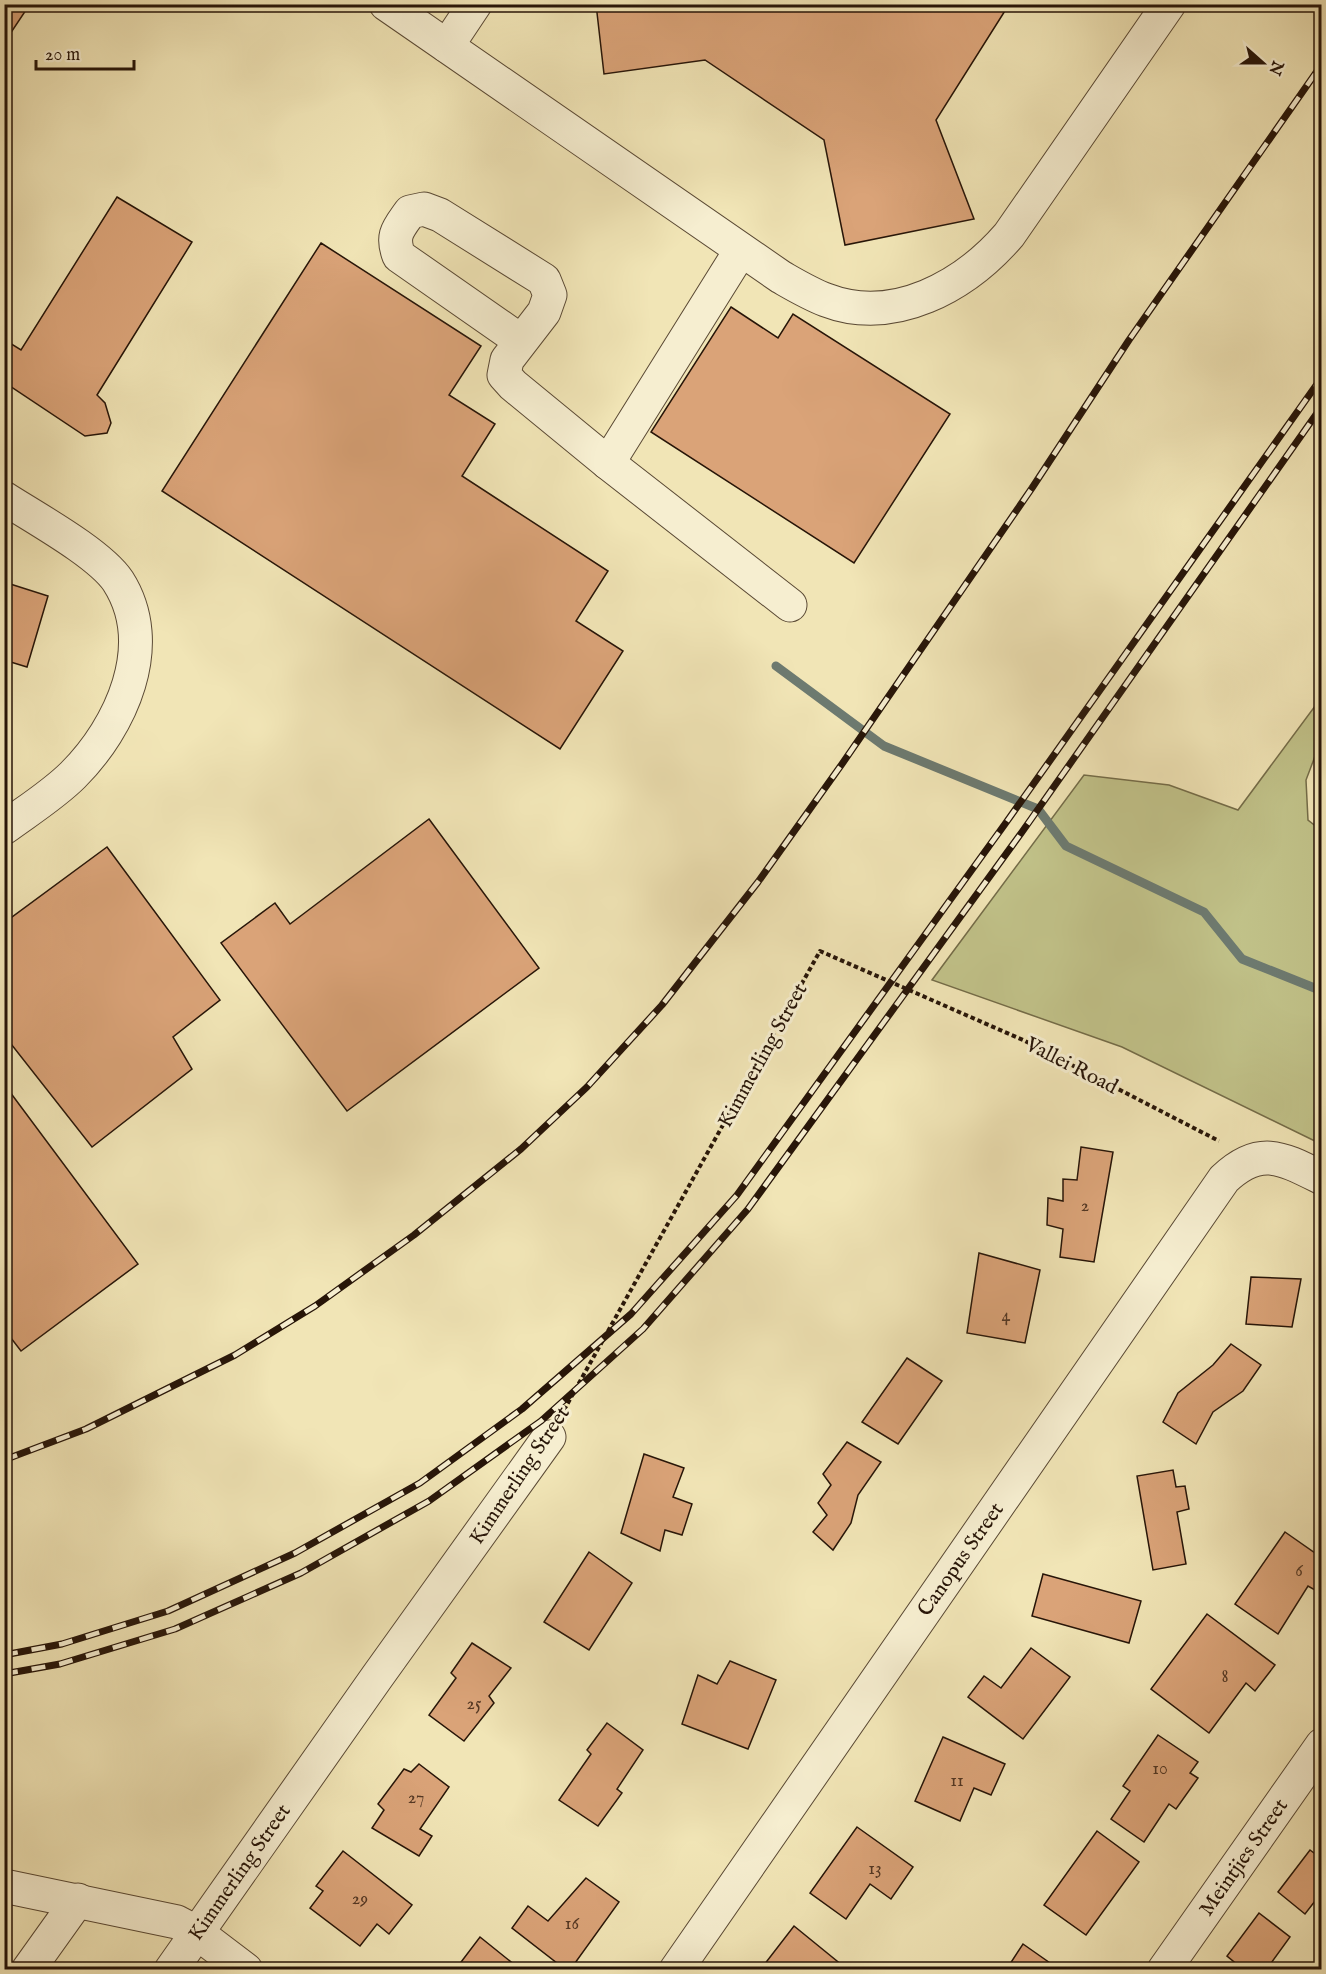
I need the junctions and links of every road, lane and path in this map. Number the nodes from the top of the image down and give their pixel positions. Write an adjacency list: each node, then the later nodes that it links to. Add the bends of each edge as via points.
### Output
1 (386, 4): 4 (street)
2 (475, 4): 4 (street)
3 (1169, 4): 5 (street, via 1009,235 970,273 943,290 914,302 855,307 827,301 804,290)
4 (447, 46): 5 (street)
5 (741, 249): 7 (street)
6 (521, 341): 6 (street, via 544,312 550,295 544,280 440,215 424,209 410,212 397,230 394,243 399,256); 7 (street, via 507,360 504,375)
7 (608, 463): 9 (street)
8 (4, 498): 10 (street, via 91,555 117,580 129,603 135,651 130,680 107,735 56,790)
9 (790, 605)
10 (4, 828)
11 (820, 951): 12 (path, Vallei Road, via 1023,1040); 14 (path, Kimmerling Street)
12 (1255, 1159): 13 (street, via 1292,1163); 22 (street, Canopus Street, via 1238,1166 1213,1194)
13 (1322, 1178)
14 (549, 1437): 18 (street, Kimmerling Street)
15 (1322, 1745): 23 (street, Meintjies Street)
16 (4, 1886): 17 (street)
17 (78, 1900): 18 (street, via 161,1917); 19 (street)
18 (196, 1932): 20 (street, Kimmerling Street); 21 (street)
19 (28, 1970)
20 (171, 1970)
21 (246, 1970)
22 (676, 1970)
23 (1164, 1970)

